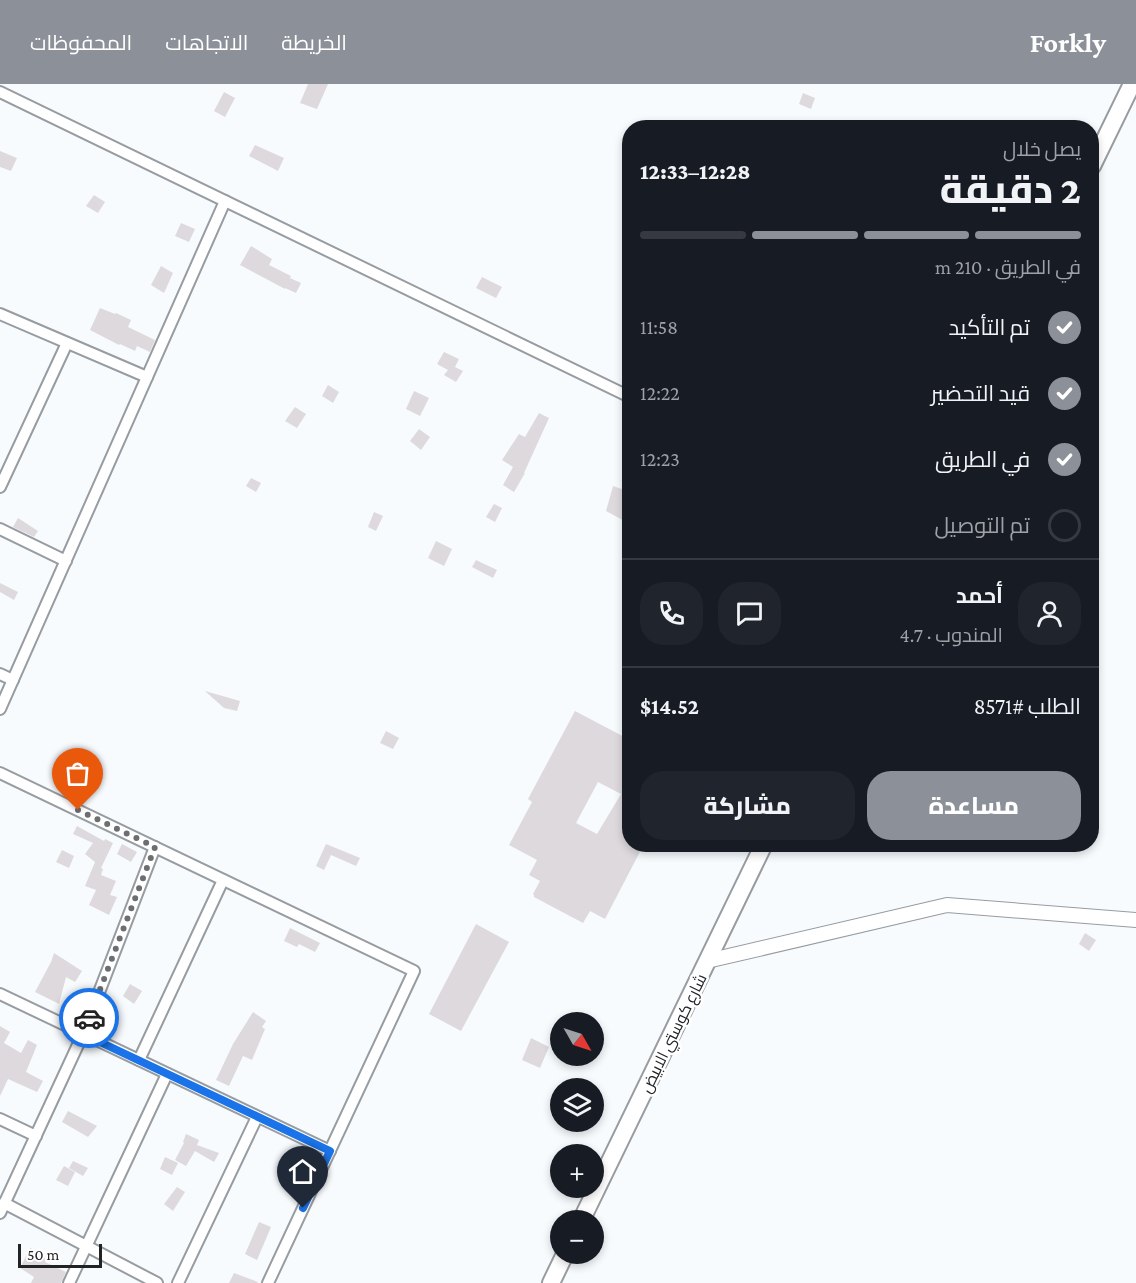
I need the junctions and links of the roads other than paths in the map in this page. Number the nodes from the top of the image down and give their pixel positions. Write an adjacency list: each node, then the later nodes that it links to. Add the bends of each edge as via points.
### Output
1 (1132, 84): 3 (highway)
2 (0, 92): 4 (street)
3 (1099, 152)
4 (225, 201): 7 (street); 8 (street)
5 (0, 314): 6 (street)
6 (68, 343): 7 (street); 9 (street)
7 (147, 377): 11 (street)
8 (622, 394)
9 (0, 487)
10 (0, 529): 11 (street)
11 (66, 561): 13 (street)
12 (0, 674): 13 (street)
13 (13, 680): 14 (street)
14 (0, 709)
15 (0, 773): 16 (street)
16 (155, 847): 18 (street); 22 (street)
17 (760, 852): 20 (highway, شارع كوستي الابيض)
18 (223, 880): 23 (street); 28 (street, via 414,971)
19 (1136, 920): 20 (street, via 947,905)
20 (707, 961): 30 (highway, شارع كوستي الابيض)
21 (0, 994): 22 (street)
22 (83, 1034): 23 (street); 27 (street)
23 (139, 1060): 24 (street)
24 (167, 1074): 25 (street); 31 (street)
25 (257, 1117): 28 (street); 35 (street)
26 (0, 1119): 27 (street)
27 (36, 1136): 29 (street)
28 (330, 1151): 36 (street)
29 (2, 1208): 31 (street)
30 (586, 1210)
31 (87, 1245): 33 (street); 34 (street)
32 (561, 1264): 37 (highway)
33 (69, 1283)
34 (157, 1283)
35 (178, 1283)
36 (268, 1283)
37 (551, 1283)

